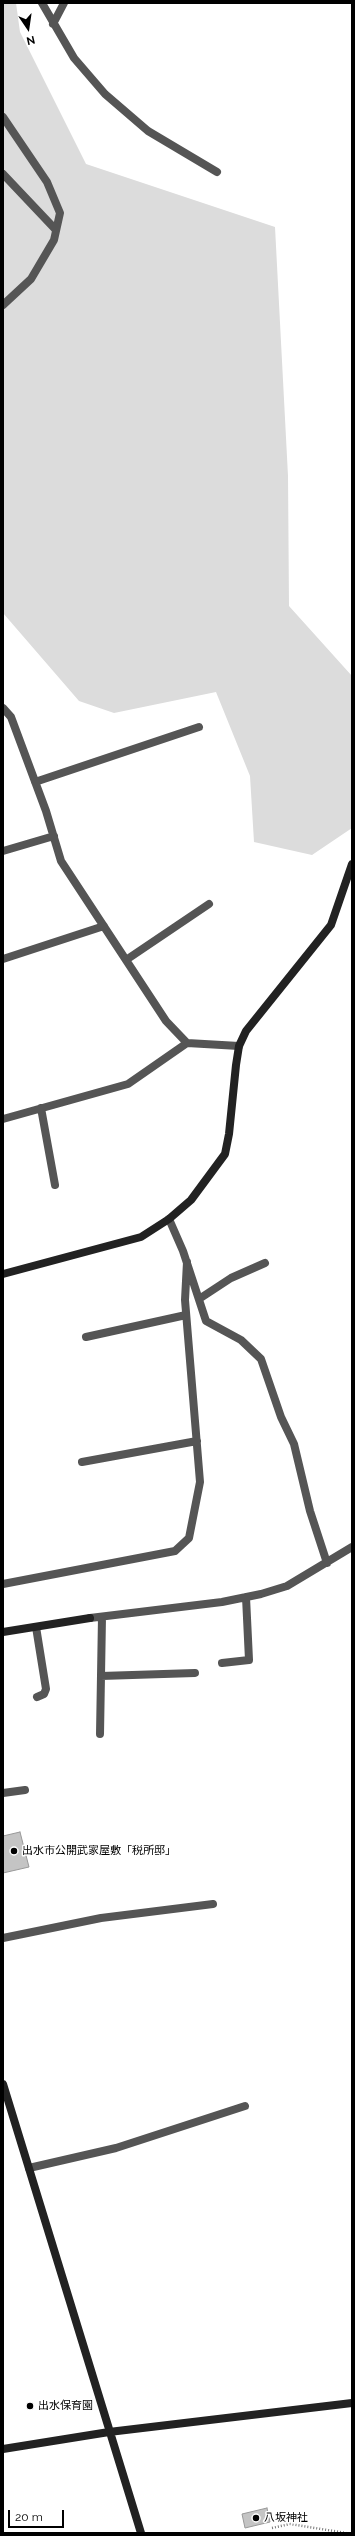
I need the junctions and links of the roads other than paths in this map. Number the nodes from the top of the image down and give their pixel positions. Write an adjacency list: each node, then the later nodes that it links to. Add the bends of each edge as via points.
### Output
1 (42, 3): 3 (street)
2 (64, 3): 3 (street)
3 (53, 24): 5 (street, via 74,58 105,94 148,131)
4 (3, 117): 7 (street, via 48,182 60,212)
5 (218, 172)
6 (3, 174): 7 (street)
7 (56, 230): 8 (street, via 54,240 31,279)
8 (3, 306)
9 (3, 708): 11 (street, via 11,716)
10 (200, 727): 11 (street)
11 (35, 782): 12 (street)
12 (54, 836): 13 (street); 16 (street, via 61,861)
13 (3, 851)
14 (352, 864): 20 (street, via 331,925 246,1031)
15 (210, 904): 18 (street)
16 (104, 926): 17 (street); 18 (street)
17 (3, 960)
18 (126, 960): 19 (street, via 166,1021)
19 (187, 1043): 20 (street); 21 (street, via 128,1084)
20 (239, 1046): 24 (street, via 225,1154 191,1200)
21 (41, 1108): 22 (street); 23 (street)
22 (3, 1119)
23 (55, 1185)
24 (169, 1219): 25 (street); 27 (street, via 141,1237)
25 (188, 1262): 28 (street); 29 (street)
26 (265, 1263): 28 (street, via 231,1278)
27 (3, 1274)
28 (199, 1299): 34 (street, via 206,1321 241,1340 261,1359 281,1417 294,1444 310,1511)
29 (186, 1315): 30 (street); 31 (street)
30 (86, 1337)
31 (197, 1441): 32 (street); 35 (street, via 200,1482 189,1538 175,1550)
32 (82, 1462)
33 (352, 1547): 34 (street)
34 (327, 1563): 36 (street, via 287,1586)
35 (3, 1584)
36 (246, 1597): 37 (street); 40 (street, via 249,1660)
37 (102, 1617): 38 (street); 42 (street)
38 (36, 1627): 39 (street); 43 (street, via 46,1689 44,1694)
39 (3, 1632)
40 (222, 1663)
41 (195, 1673): 42 (street)
42 (101, 1676): 44 (street)
43 (37, 1697)
44 (100, 1734)
45 (25, 1790): 46 (street)
46 (3, 1793)
47 (213, 1904): 48 (street, via 101,1918)
48 (3, 1938)
49 (3, 2084): 51 (street)
50 (245, 2106): 51 (street, via 116,2148)
51 (29, 2168): 53 (street)
52 (352, 2403): 53 (street)
53 (109, 2432): 54 (street); 55 (street)
54 (3, 2449)
55 (141, 2533)

